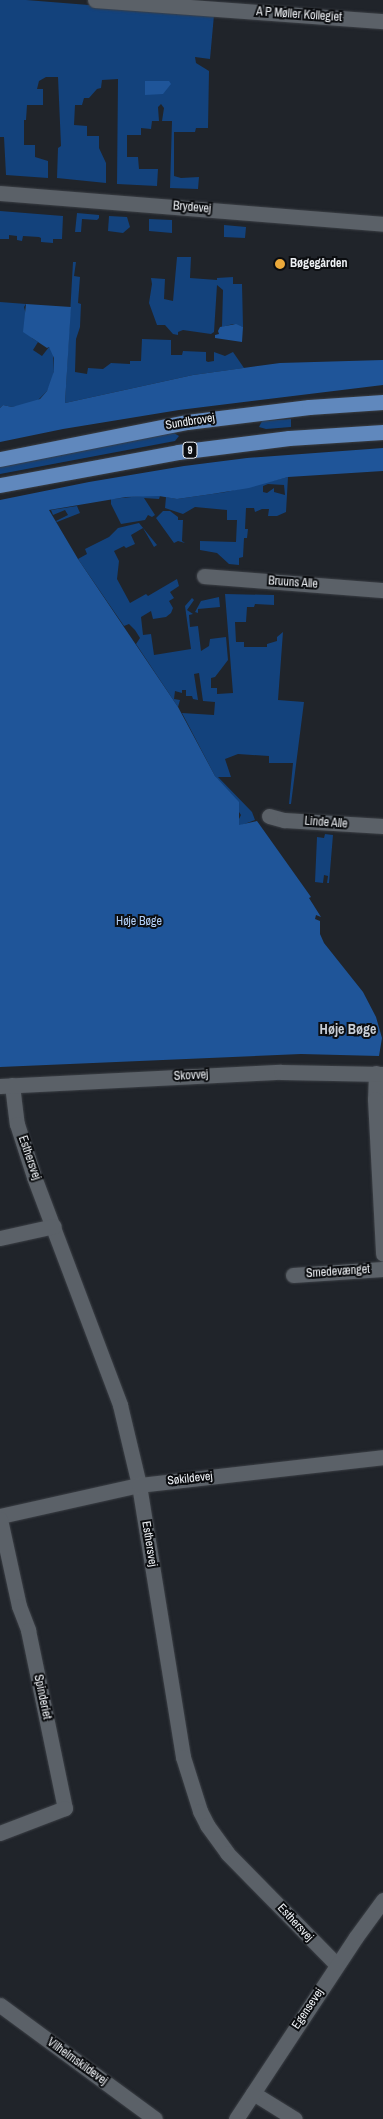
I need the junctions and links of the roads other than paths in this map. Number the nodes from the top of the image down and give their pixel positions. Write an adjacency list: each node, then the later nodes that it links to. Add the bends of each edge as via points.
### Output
1 (95, 0): 2 (street, A P Møller Kollegiet)
2 (383, 21)
3 (0, 193): 4 (street, Brydevej)
4 (383, 224)
5 (383, 402): 7 (main road, Sundbrovej / 9, via 309,407 187,422)
6 (383, 432): 8 (main road, 9, via 288,438 178,452)
7 (0, 459)
8 (0, 485)
9 (204, 576): 10 (street, Bruuns Alle)
10 (383, 590)
11 (269, 816): 12 (street, Linde Alle, via 284,820)
12 (383, 826)
13 (379, 1073): 14 (street, Skovvej, via 282,1072); 17 (street, via 375,1099)
14 (6, 1086): 15 (street, Esthersvej)
15 (54, 1226): 16 (street); 21 (street, Esthersvej, via 120,1405)
16 (0, 1238)
17 (383, 1254)
18 (383, 1269): 19 (street, Smedevænget)
19 (293, 1276)
20 (383, 1457): 21 (street, Søkildevej)
21 (140, 1485): 22 (street, Søkildevej); 25 (street, Esthersvej, via 182,1757 200,1811 227,1853)
22 (0, 1518): 23 (street, Spinderiet, via 19,1606 28,1630 65,1808)
23 (0, 1833)
24 (383, 1900): 25 (street, Egensevej)
25 (337, 1965): 27 (street, Egensevej)
26 (0, 2005): 28 (street, Vilhelmskildevej)
27 (253, 2093): 29 (street, Egensevej); 30 (street)
28 (155, 2119)
29 (236, 2119)
30 (295, 2119)

